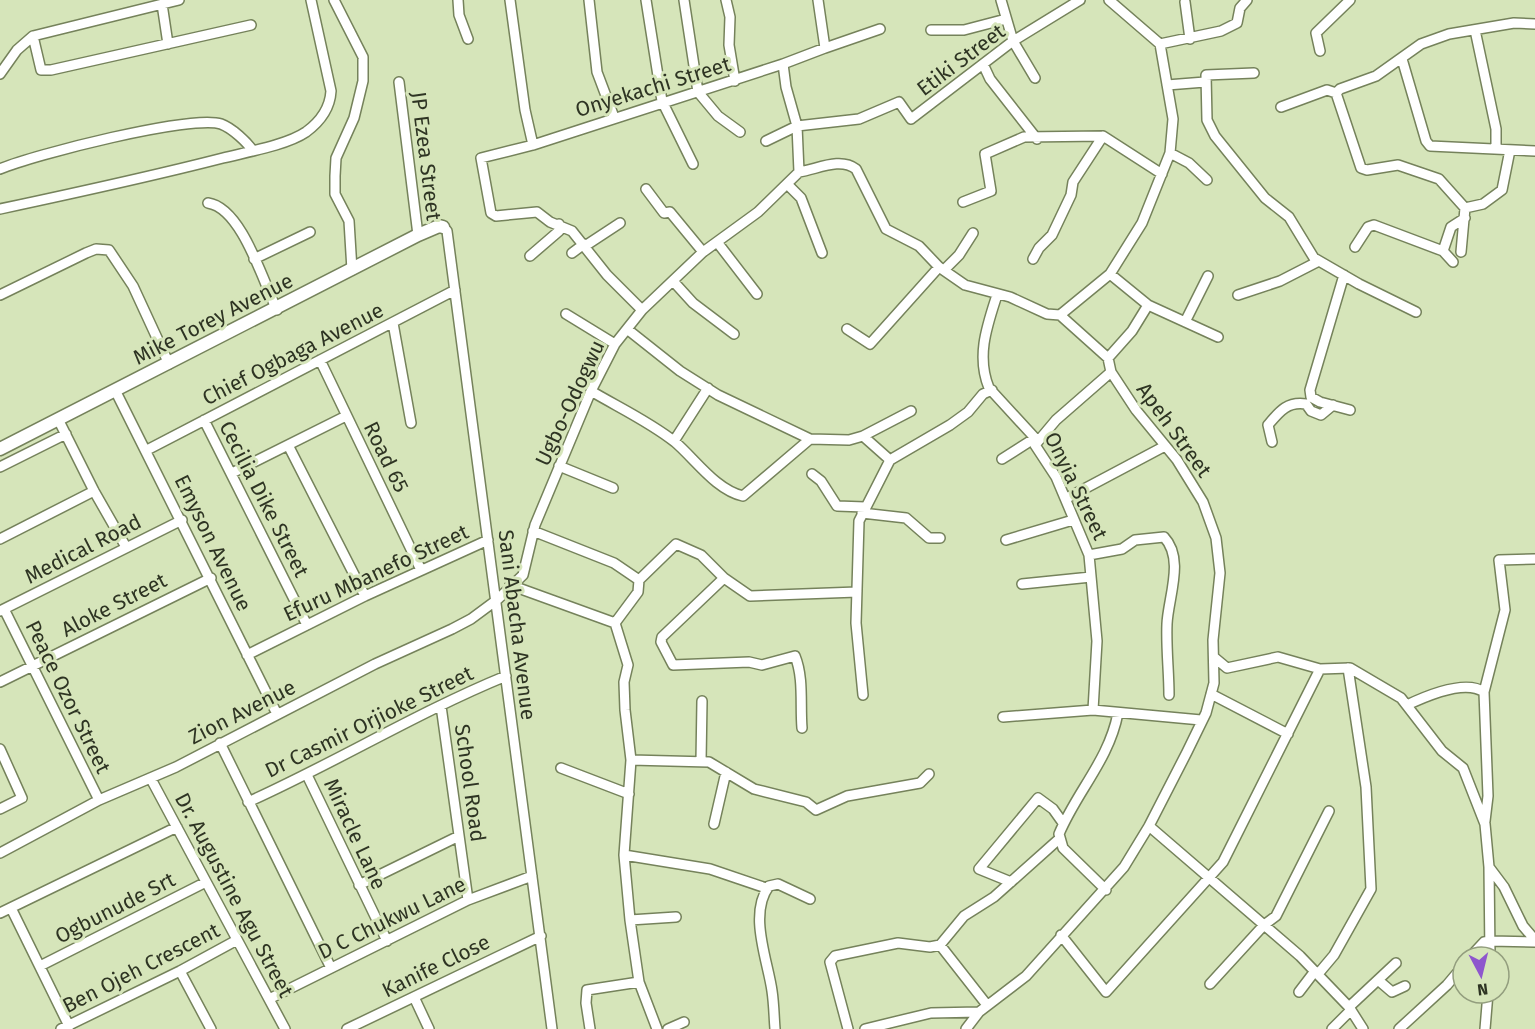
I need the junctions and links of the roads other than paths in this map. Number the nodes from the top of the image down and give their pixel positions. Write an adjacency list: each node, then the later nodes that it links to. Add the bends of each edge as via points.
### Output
1 (179, 0): 17 (street)
2 (311, 0): 55 (street, via 328,69 330,103 326,113 302,134)
3 (334, 0): 90 (street, via 365,66 354,118 336,158 335,194 349,221)
4 (458, 0): 25 (street)
5 (510, 0): 52 (street)
6 (589, 0): 46 (street, via 597,72)
7 (646, 0): 44 (street)
8 (684, 0): 42 (street)
9 (726, 0): 38 (street)
10 (818, 0): 30 (street)
11 (1001, 0): 18 (street)
12 (1080, 0): 27 (street, Etiki Street)
13 (1247, 0): 26 (street, via 1236,23)
14 (1350, 0): 31 (street, via 1316,33)
15 (1114, 1): 29 (street)
16 (1185, 2): 26 (street)
17 (162, 4): 24 (street); 28 (street)
18 (1006, 19): 22 (street, via 964,30); 27 (street)
19 (1535, 24): 23 (street, via 1523,22)
20 (251, 25): 28 (street)
21 (880, 28): 30 (street, Onyekachi Street)
22 (931, 30)
23 (1475, 30): 32 (street, via 1421,44); 53 (street, via 1495,122)
24 (33, 36): 28 (street, via 41,70); 36 (street, via 16,50)
25 (468, 39)
26 (1190, 39): 29 (street)
27 (1013, 41): 34 (street, Etiki Street); 37 (street)
28 (168, 44)
29 (1160, 44): 41 (street)
30 (825, 48): 33 (street, Onyekachi Street)
31 (1320, 51)
32 (1402, 59): 43 (street, via 1376,76); 53 (street, via 1430,146)
33 (783, 64): 38 (street, Onyekachi Street); 47 (street)
34 (984, 64): 47 (street, Etiki Street, via 911,119 899,102 859,119); 50 (street, via 990,79)
35 (1254, 73): 40 (street, via 1208,74)
36 (0, 74)
37 (1035, 78)
38 (735, 81): 42 (street, Onyekachi Street)
39 (399, 82): 75 (street, JP Ezea Street)
40 (1205, 82): 41 (street); 87 (street, via 1207,120 1215,136 1265,198 1289,217)
41 (1167, 85): 57 (street, via 1173,119)
42 (698, 90): 44 (street, Onyekachi Street); 48 (street, via 710,108)
43 (1336, 93): 45 (street, via 1327,90); 67 (street, via 1361,168 1398,165 1439,179)
44 (662, 101): 46 (street, Onyekachi Street); 58 (street)
45 (1281, 107)
46 (614, 117): 52 (street, Onyekachi Street)
47 (797, 126): 51 (street); 60 (street)
48 (740, 132)
49 (1103, 136): 50 (street); 61 (street); 86 (street, via 1073,182 1052,235)
50 (1037, 139): 65 (street, via 1024,137 985,154 991,191)
51 (765, 141)
52 (533, 145): 70 (street, Onyekachi Street, via 481,158 489,208 496,216 537,212)
53 (1496, 149): 54 (street)
54 (1510, 150): 56 (street); 67 (street, via 1502,190 1483,204)
55 (253, 151): 59 (street, via 223,124 192,122 38,156); 68 (street, via 117,185)
56 (1535, 151)
57 (1170, 153): 61 (street); 62 (street, via 1189,163)
58 (693, 164)
59 (0, 169)
60 (798, 174): 63 (street, Ugbo-Odogwu); 89 (street, via 841,162 850,165 856,169 886,229 920,246)
61 (1162, 174): 91 (street, via 1142,223)
62 (1207, 180)
63 (788, 185): 76 (street, Ugbo-Odogwu); 83 (street, via 801,198)
64 (646, 189): 80 (street)
65 (963, 202)
66 (208, 203): 85 (street, via 224,209)
67 (1466, 207): 69 (street)
68 (0, 208)
69 (1465, 218): 79 (street, via 1451,227); 81 (street)
70 (559, 224): 77 (street, via 572,231); 84 (street, via 559,231)
71 (620, 224): 77 (street)
72 (443, 227): 75 (main road, Mike Torey Avenue); 95 (street, Sani Abacha Avenue, via 447,231)
73 (310, 232): 85 (street)
74 (973, 233): 89 (street, via 959,255)
75 (418, 235): 90 (main road, Mike Torey Avenue)
76 (717, 242): 80 (street, Ugbo-Odogwu); 96 (street)
77 (584, 245): 82 (street); 102 (street)
78 (1355, 247): 79 (street, via 1368,227 1374,225)
79 (1443, 251): 88 (street)
80 (703, 252): 94 (street, Ugbo-Odogwu)
81 (1461, 252)
82 (572, 253)
83 (822, 253)
84 (530, 256)
85 (254, 259): 101 (street)
86 (1033, 259)
87 (1319, 261): 92 (street); 99 (street, via 1281,281)
88 (1454, 262)
89 (942, 269): 98 (street, via 964,285); 109 (street, via 870,344)
90 (352, 270): 101 (main road, Mike Torey Avenue)
91 (1110, 274): 100 (street); 105 (street)
92 (1344, 275): 103 (street); 121 (street, via 1310,390 1311,397)
93 (1208, 276): 106 (street)
94 (673, 281): 102 (street, Ugbo-Odogwu); 110 (street, via 693,303)
95 (455, 290): 107 (street, Chief Ogbaga Avenue); 153 (street, Sani Abacha Avenue)
96 (757, 294)
97 (0, 295): 115 (street, via 86,253 109,250 133,286)
98 (997, 295): 105 (street); 119 (street, Onyia Street, via 982,352 986,381)
99 (1238, 295)
100 (1148, 305): 106 (street); 113 (street)
101 (277, 310): 115 (main road, Mike Torey Avenue)
102 (642, 310): 108 (street, Ugbo-Odogwu)
103 (1416, 312)
104 (566, 314): 112 (street)
105 (1060, 315): 113 (street)
106 (1185, 322): 111 (street)
107 (393, 323): 114 (street, Chief Ogbaga Avenue); 127 (street)
108 (627, 329): 112 (street, Ugbo-Odogwu); 117 (street)
109 (847, 329)
110 (734, 334)
111 (1218, 337)
112 (615, 344): 120 (street, Ugbo-Odogwu)
113 (1108, 358): 116 (street, Apeh Street)
114 (320, 360): 124 (street, Road 65); 126 (street, Chief Ogbaga Avenue)
115 (169, 364): 118 (main road, Mike Torey Avenue)
116 (1110, 372): 132 (street); 135 (street, Apeh Street)
117 (708, 388): 130 (street); 131 (street)
118 (115, 390): 125 (main road, Mike Torey Avenue); 137 (street, Emyson Avenue)
119 (992, 390): 132 (street, Onyia Street); 139 (street, via 950,425)
120 (591, 391): 131 (street); 140 (street, Ugbo-Odogwu)
121 (1332, 405): 122 (street); 133 (street, via 1321,415 1297,402 1282,408 1268,425)
122 (1350, 410)
123 (911, 411): 129 (street)
124 (346, 416): 134 (street); 158 (street, Road 65)
125 (58, 419): 128 (street); 136 (main road, Mike Torey Avenue)
126 (204, 420): 137 (street, Chief Ogbaga Avenue); 142 (street, Cecilia Dike Street)
127 (411, 423)
128 (66, 434): 141 (street); 145 (street)
129 (863, 435): 130 (street, via 849,440); 139 (street)
130 (810, 439): 131 (street, via 743,496 716,480)
131 (674, 441)
132 (1035, 442): 138 (street); 146 (street, Onyia Street)
133 (1272, 442)
134 (288, 445): 142 (street); 166 (street)
135 (1165, 446): 146 (street); 172 (street, Apeh Street, via 1203,502 1216,538 1220,587 1213,640)
136 (0, 449)
137 (147, 450): 148 (street, Emyson Avenue)
138 (1002, 459)
139 (890, 460): 147 (street)
140 (560, 466): 144 (street); 150 (street, Ugbo-Odogwu)
141 (0, 467)
142 (231, 473): 170 (street, Cecilia Dike Street)
143 (812, 474): 147 (street, via 837,506)
144 (613, 488)
145 (94, 491): 152 (street); 155 (street)
146 (1066, 498): 149 (street, Onyia Street)
147 (864, 510): 151 (street, via 906,518 929,538); 165 (street, via 858,529)
148 (182, 520): 155 (street, Medical Road); 160 (street, Emyson Avenue)
149 (1073, 520): 154 (street); 156 (street, Onyia Street)
150 (533, 531): 162 (street, via 614,563); 164 (street, Ugbo-Odogwu, via 523,575)
151 (940, 538)
152 (0, 539)
153 (488, 540): 158 (street, Efuru Mbanefo Street); 167 (street, Sani Abacha Avenue)
154 (1006, 540)
155 (126, 547): 168 (street, Medical Road)
156 (1089, 555): 159 (street, Onyia Street); 181 (street, via 1122,549 1144,538 1164,537 1168,542 1174,575 1167,627)
157 (1535, 559): 178 (street, via 1499,560 1505,610)
158 (421, 570): 166 (street, Efuru Mbanefo Street)
159 (1091, 577): 163 (street); 185 (street, Onyia Street, via 1097,641)
160 (211, 578): 171 (street, Emyson Avenue); 173 (street, Aloke Street)
161 (724, 578): 162 (street, via 701,555 676,544); 165 (street, via 750,596); 190 (street, via 661,642 673,665 762,665 795,656 801,672)
162 (639, 580): 169 (street, via 638,592)
163 (1022, 584)
164 (510, 585): 167 (street, Ugbo-Odogwu); 169 (street)
165 (857, 592): 180 (street)
166 (365, 596): 170 (street, Efuru Mbanefo Street)
167 (498, 599): 176 (street, Sani Abacha Avenue); 187 (street, Zion Avenue, via 462,624)
168 (2, 610): 173 (street, Peace Ozor Street)
169 (615, 623): 194 (street, via 628,664 624,682)
170 (307, 625): 171 (street, Efuru Mbanefo Street)
171 (248, 655): 187 (street, Emyson Avenue)
172 (1215, 658): 175 (street, via 1227,668 1278,657); 179 (street, Apeh Street)
173 (33, 666): 177 (street, Aloke Street); 203 (street, Peace Ozor Street)
174 (1348, 668): 175 (street); 183 (street); 245 (street, via 1366,787 1371,889 1335,955)
175 (1320, 669): 191 (street)
176 (506, 676): 184 (street, Dr Casmir Orjioke Street); 218 (street, Sani Abacha Avenue)
177 (0, 682)
178 (1484, 692): 183 (street, via 1475,687 1455,687); 202 (street)
179 (1211, 694): 189 (street, Apeh Street); 191 (street)
180 (863, 695)
181 (1168, 695)
182 (702, 701): 195 (street)
183 (1407, 705): 205 (street, via 1442,751 1463,768)
184 (441, 706): 199 (street, Dr Casmir Orjioke Street); 213 (street, School Road)
185 (1093, 710): 186 (street); 188 (street)
186 (1118, 713): 189 (street); 209 (street, via 1107,751)
187 (277, 714): 192 (street, Zion Avenue)
188 (1003, 717)
189 (1201, 720): 211 (street, Apeh Street)
190 (802, 728)
191 (1288, 734): 219 (street, via 1228,855)
192 (219, 743): 200 (street, Zion Avenue); 204 (street)
193 (0, 749): 206 (street, via 22,798)
194 (631, 760): 195 (street); 201 (street)
195 (701, 761): 197 (street)
196 (561, 768): 201 (street)
197 (726, 772): 198 (street, via 754,789 806,802 816,810 847,796 891,787 906,788 920,783); 208 (street)
198 (929, 774)
199 (307, 775): 204 (street, Dr Casmir Orjioke Street); 222 (street, Miracle Lane)
200 (151, 779): 203 (street, Zion Avenue); 212 (street, Dr. Augustine Agu Street)
201 (629, 794): 216 (street)
202 (1488, 796): 205 (street); 210 (street)
203 (99, 800): 215 (street, Zion Avenue)
204 (248, 802): 243 (street)
205 (1477, 803): 210 (street)
206 (0, 809)
207 (1329, 811): 231 (street, via 1276,916)
208 (714, 824)
209 (1063, 824): 214 (street); 221 (street, via 1053,809 1038,798 1017,820 979,869)
210 (1485, 824): 217 (street)
211 (1149, 826): 219 (street); 224 (street, Apeh Street)
212 (177, 827): 220 (street, Dr. Augustine Agu Street); 227 (street)
213 (459, 836): 222 (street); 226 (street, School Road)
214 (1059, 839): 221 (street); 224 (street, via 1063,848)
215 (0, 853)
216 (624, 855): 223 (street, via 710,869); 230 (street)
217 (1489, 867): 236 (street); 237 (street)
218 (532, 876): 226 (street, D C Chukwu Lane); 233 (street, Sani Abacha Avenue)
219 (1209, 876): 231 (street); 232 (street, via 1107,992)
220 (206, 882): 234 (street, Dr. Augustine Agu Street); 241 (street, Ogbunude Srt)
221 (1011, 882): 238 (street, via 964,916)
222 (359, 885): 235 (street, Miracle Lane)
223 (766, 888): 225 (street, via 771,883 778,884); 270 (street, via 760,930)
224 (1106, 890): 232 (street, Apeh Street)
225 (810, 899)
226 (468, 900): 235 (street, D C Chukwu Lane)
227 (11, 908): 228 (street); 241 (street)
228 (0, 913)
229 (676, 917): 230 (street)
230 (630, 920): 248 (street)
231 (1264, 925): 245 (street); 249 (street)
232 (1061, 935): 254 (street, Apeh Street, via 1026,976)
233 (541, 936): 252 (street, Kanife Close); 266 (street, Sani Abacha Avenue)
234 (237, 940): 244 (street, Ben Ojeh Crescent); 253 (street, Dr. Augustine Agu Street)
235 (387, 940): 243 (street, D C Chukwu Lane)
236 (1490, 941): 237 (street); 239 (street); 240 (street)
237 (1535, 941)
238 (940, 945): 254 (street); 271 (street, via 898,944 835,956 830,962)
239 (1481, 945)
240 (1490, 945)
241 (38, 962): 260 (street)
242 (1396, 963): 246 (street)
243 (331, 968): 253 (street, D C Chukwu Lane)
244 (180, 971): 260 (street, Ben Ojeh Crescent); 262 (street)
245 (1317, 973): 251 (street); 256 (street)
246 (1378, 980): 250 (street, via 1392,992); 256 (street)
247 (1451, 980): 275 (street)
248 (639, 982): 267 (street, via 587,990); 268 (street)
249 (1210, 984)
250 (1405, 986)
251 (1299, 992)
252 (414, 997): 264 (street, Kanife Close); 265 (street)
253 (271, 998): 263 (street, Dr. Augustine Agu Street)
254 (987, 1005): 258 (street, Apeh Street)
255 (1487, 1005): 276 (street)
256 (1350, 1009): 273 (street); 274 (street)
257 (952, 1011): 258 (street); 261 (street, via 963,1017); 272 (street)
258 (979, 1012): 261 (street, Apeh Street)
259 (684, 1022): 269 (street)
260 (65, 1027)
261 (967, 1028)
262 (211, 1029)
263 (285, 1029)
264 (347, 1029)
265 (429, 1029)
266 (552, 1029)
267 (590, 1029)
268 (657, 1029)
269 (668, 1029)
270 (775, 1029)
271 (848, 1029)
272 (865, 1029)
273 (1332, 1029)
274 (1364, 1029)
275 (1399, 1029)
276 (1485, 1029)

